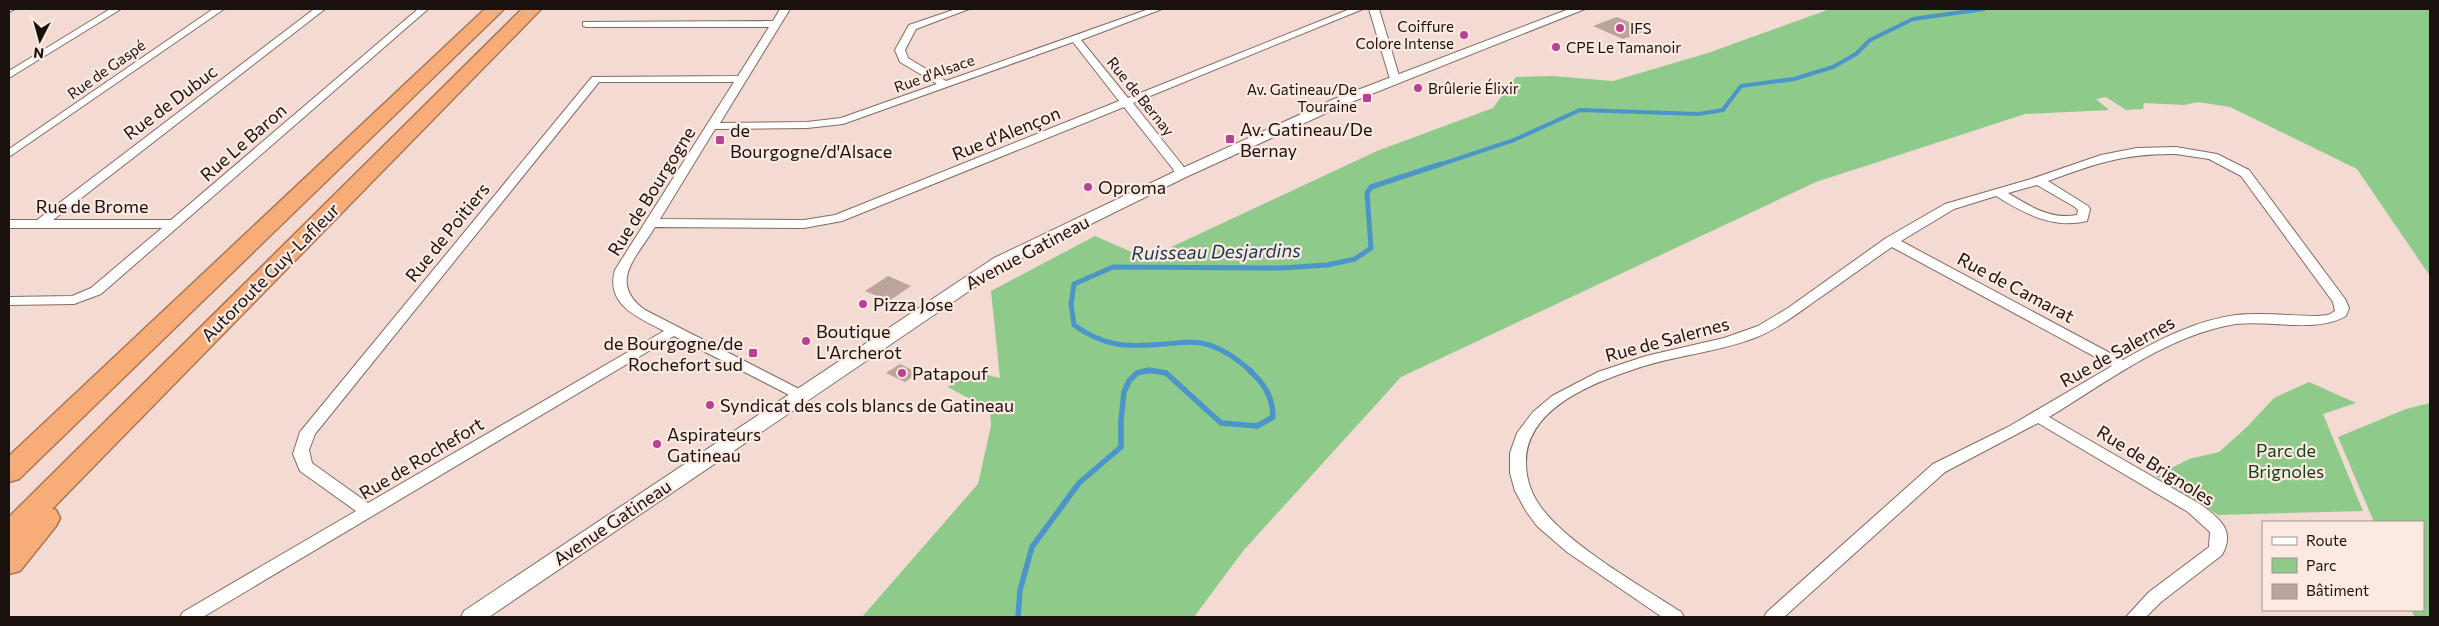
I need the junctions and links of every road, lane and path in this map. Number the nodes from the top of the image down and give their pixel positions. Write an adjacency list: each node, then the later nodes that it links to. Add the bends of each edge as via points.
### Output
1 (116, 9): 16 (street)
2 (219, 9): 22 (street, Rue de Gaspé)
3 (320, 9): 28 (street, Rue de Dubuc)
4 (423, 9): 29 (street, Rue Le Baron)
5 (495, 9): 33 (highway, Autoroute Guy-Lafleur)
6 (532, 9): 36 (highway, Autoroute Guy-Lafleur)
7 (786, 9): 14 (street, Rue de Bourgogne)
8 (964, 9): 19 (street, via 912,27 900,50 904,60)
9 (1157, 9): 15 (street, Rue d'Alsace)
10 (1358, 9): 20 (street, Rue d'Alençon)
11 (1374, 9): 18 (street)
12 (1579, 9): 18 (street, Avenue Gatineau)
13 (586, 24): 14 (street)
14 (776, 24): 17 (street, Rue de Bourgogne)
15 (1075, 38): 19 (street, Rue d'Alsace); 20 (street, Rue de Bernay)
16 (9, 75)
17 (742, 79): 21 (street, Rue de Bourgogne); 40 (street, Rue de Poitiers, via 596,79 308,432 300,452 306,467)
18 (1395, 79): 23 (street, Avenue Gatineau)
19 (946, 85): 21 (street, Rue d'Alsace, via 843,122 807,126)
20 (1129, 103): 23 (street, Rue de Bernay); 26 (street, Rue d'Alençon, via 838,218 804,224)
21 (713, 126): 26 (street, Rue de Bourgogne)
22 (9, 154)
23 (1181, 174): 35 (street, Avenue Gatineau, via 1000,262)
24 (2039, 180): 25 (street, Rue de Salernes); 25 (street, via 2079,204 2084,210 2083,218 2064,220 2042,216); 34 (street, Rue de Salernes, via 2098,159 2131,152 2193,153 2224,160 2245,173 2342,308 2337,317 2331,319 2246,318 2219,323 2177,338)
25 (1999, 192): 30 (street, Rue de Salernes, via 1947,207)
26 (653, 223): 32 (street, Rue de Bourgogne, via 622,270 619,289 628,304)
27 (9, 224): 28 (street, Rue de Brome)
28 (40, 224): 29 (street, Rue de Brome)
29 (175, 224): 31 (street, Rue Le Baron, via 96,291 83,298)
30 (1892, 241): 34 (street, Rue de Camarat); 45 (street, Rue de Salernes, via 1767,327 1740,338 1642,362 1593,380 1539,413 1521,437 1517,467 1519,484 1544,524 1572,547)
31 (9, 302)
32 (673, 331): 35 (street, Rue de Bourgogne); 40 (street, Rue de Rochefort)
33 (146, 340): 38 (highway); 39 (highway, Autoroute Guy-Lafleur)
34 (2123, 366): 37 (street, Rue de Salernes)
35 (800, 395): 44 (street, Avenue Gatineau)
36 (137, 406): 41 (highway, Autoroute Guy-Lafleur); 42 (highway)
37 (2038, 417): 46 (street, Rue de Salernes, via 1939,468); 47 (street, Rue de Brignoles, via 2194,508 2221,536 2221,544 2216,551 2155,597)
38 (9, 456)
39 (9, 472)
40 (369, 512): 43 (street, Rue de Rochefort)
41 (9, 535)
42 (9, 563)
43 (189, 617)
44 (472, 617)
45 (1675, 617)
46 (1772, 617)
47 (2135, 617)

